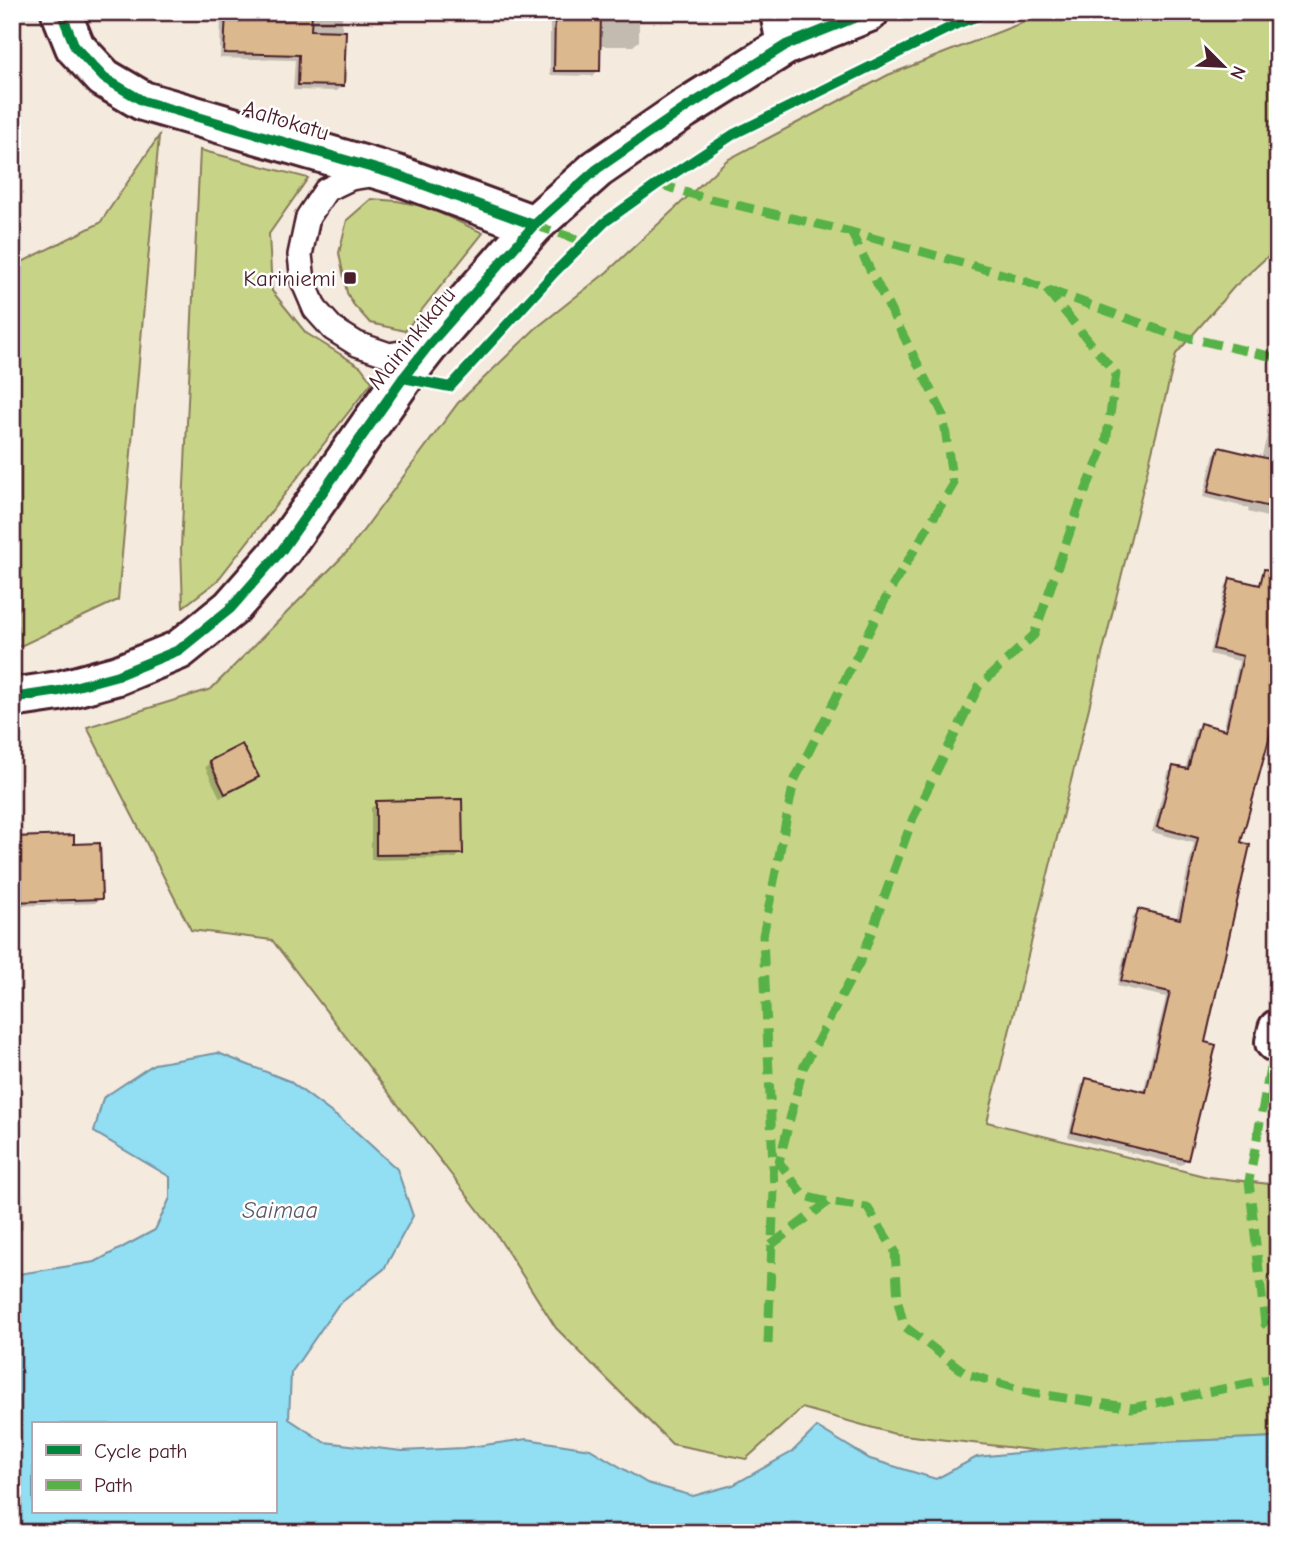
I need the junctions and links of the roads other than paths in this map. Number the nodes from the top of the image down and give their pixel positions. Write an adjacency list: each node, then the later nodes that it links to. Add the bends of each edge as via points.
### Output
1 (61, 12): 4 (street, Aaltokatu, via 75,47 104,78 143,101)
2 (869, 12): 3 (street, Maininkikatu)
3 (783, 29): 5 (street, Maininkikatu, via 684,108 597,169)
4 (397, 175): 5 (street, Aaltokatu); 6 (lane, via 351,178 326,190 308,217 300,255 303,281 315,309 357,344 389,355)
5 (534, 225): 6 (street, Maininkikatu)
6 (429, 345): 7 (street, Maininkikatu, via 282,550 231,608 178,650 155,660 60,691)
7 (12, 698)

